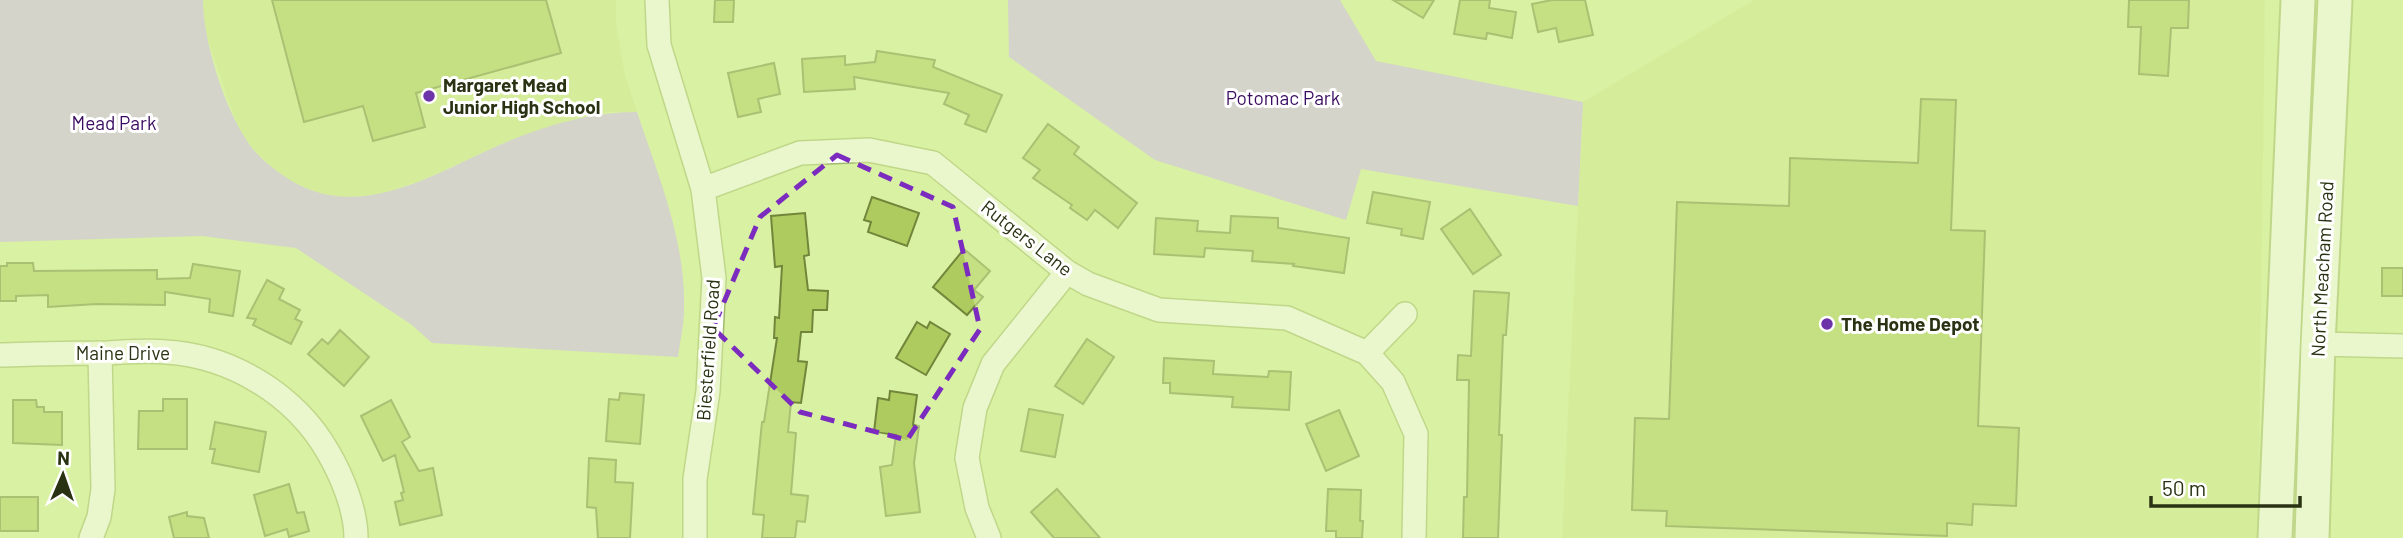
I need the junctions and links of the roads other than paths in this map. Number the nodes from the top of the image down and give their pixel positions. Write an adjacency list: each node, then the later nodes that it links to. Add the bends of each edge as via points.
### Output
1 (657, 0): 4 (street, Biesterfield Road, via 659,45)
2 (2298, 0): 17 (main road, North Meacham Road)
3 (2335, 0): 7 (main road, North Meacham Road)
4 (703, 189): 5 (street, Rutgers Lane, via 800,153 869,150 933,163); 14 (street, Biesterfield Road, via 714,278 708,391 695,479)
5 (1067, 272): 9 (street, Rutgers Lane, via 1159,310 1287,318); 15 (street, via 993,364 975,408 967,458 977,508)
6 (1405, 314): 9 (street)
7 (2318, 344): 8 (street); 18 (main road, North Meacham Road)
8 (2403, 346)
9 (1367, 352): 16 (street, Rutgers Lane, via 1394,382 1416,434)
10 (100, 353): 11 (street, Maine Drive); 12 (street, via 103,489); 13 (street, Maine Drive, via 186,354 231,368 272,390 308,422 334,463)
11 (0, 355)
12 (91, 538)
13 (356, 538)
14 (695, 538)
15 (989, 538)
16 (1415, 538)
17 (2275, 538)
18 (2312, 538)

